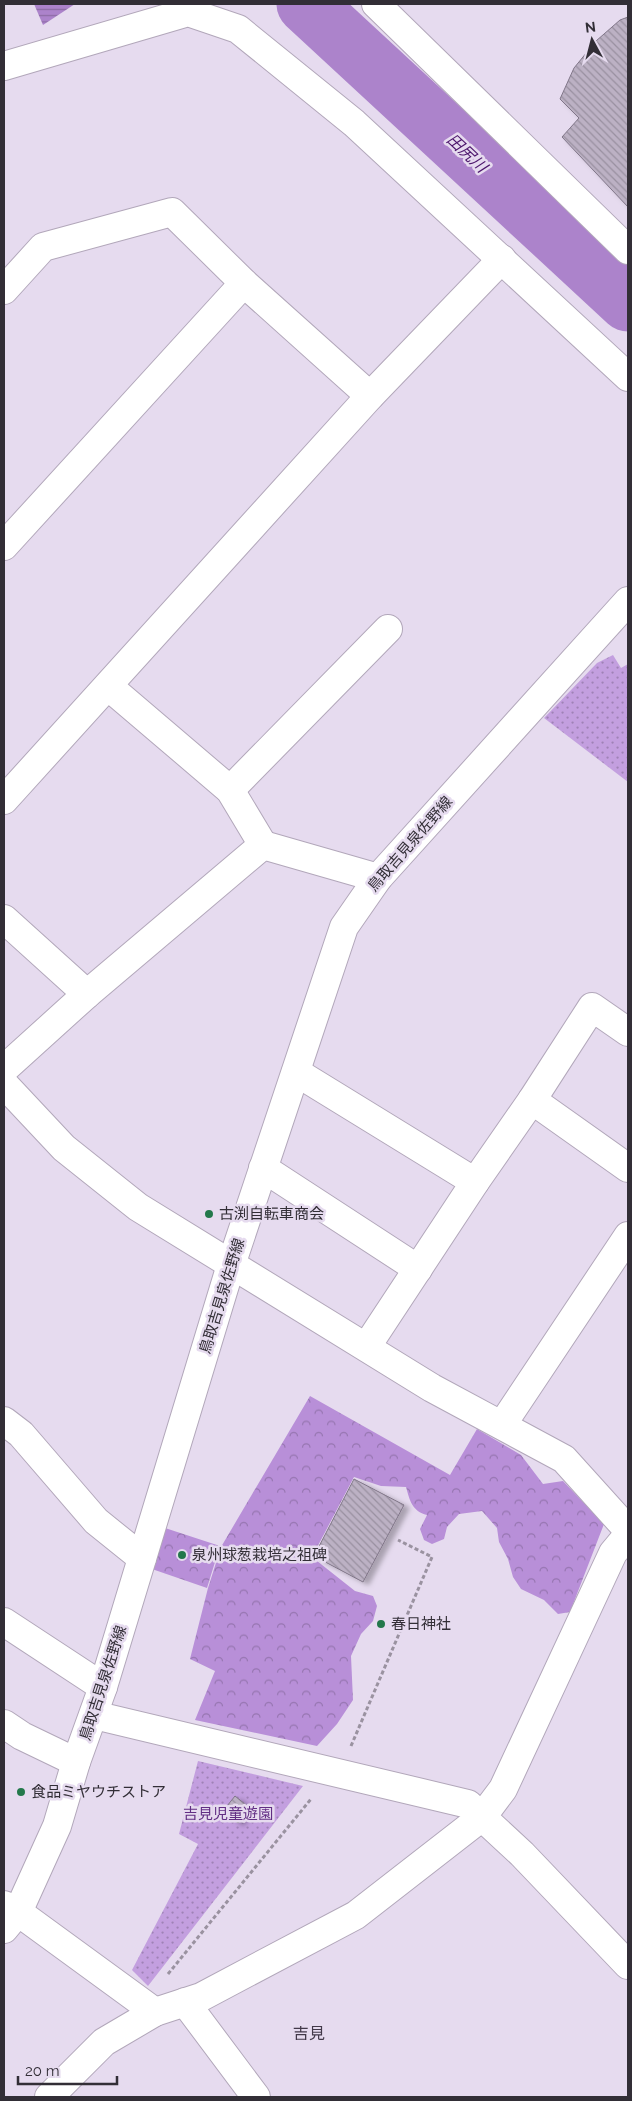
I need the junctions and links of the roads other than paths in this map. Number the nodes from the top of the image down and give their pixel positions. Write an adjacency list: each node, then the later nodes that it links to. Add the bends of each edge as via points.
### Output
1 (376, 4): 3 (street)
2 (4, 66): 4 (street, via 188,12 238,29 354,123)
3 (628, 250)
4 (502, 259): 7 (street); 8 (street)
5 (244, 283): 6 (street, via 172,212 43,247); 8 (street); 9 (street)
6 (4, 290)
7 (628, 377)
8 (370, 396): 12 (street)
9 (4, 546)
10 (628, 601): 16 (street, 鳥取吉見泉佐野線)
11 (388, 629): 13 (street)
12 (108, 686): 13 (street); 14 (street)
13 (230, 790): 15 (street)
14 (4, 800)
15 (263, 845): 16 (street); 18 (street)
16 (378, 878): 21 (street, 鳥取吉見泉佐野線, via 344,927)
17 (4, 919): 18 (street)
18 (86, 994): 20 (street)
19 (628, 1032): 23 (street, via 592,1007)
20 (4, 1068)
21 (296, 1072): 24 (street, 鳥取吉見泉佐野線); 26 (street)
22 (4, 1084): 28 (street, via 64,1148 138,1207)
23 (532, 1100): 25 (street); 26 (street)
24 (263, 1168): 28 (street, 鳥取吉見泉佐野線); 29 (street)
25 (628, 1168)
26 (475, 1182): 29 (street)
27 (628, 1236): 32 (street)
28 (231, 1264): 30 (street); 35 (street, 鳥取吉見泉佐野線)
29 (418, 1269): 30 (street)
30 (367, 1346): 32 (street, via 432,1388)
31 (4, 1420): 35 (street, via 96,1521)
32 (502, 1425): 33 (street, via 564,1459)
33 (628, 1530)
34 (628, 1534): 41 (street, via 613,1553 503,1789)
35 (142, 1558): 37 (street, 鳥取吉見泉佐野線)
36 (4, 1622): 37 (street)
37 (103, 1687): 38 (street, 鳥取吉見泉佐野線)
38 (94, 1715): 40 (street, 鳥取吉見泉佐野線); 41 (street, via 468,1804)
39 (4, 1724): 40 (street)
40 (76, 1762): 42 (street, 鳥取吉見泉佐野線, via 57,1826)
41 (482, 1817): 43 (street); 44 (street, via 356,1915 201,1997)
42 (8, 1915): 45 (street)
43 (628, 1965)
44 (185, 2002): 45 (street); 47 (street)
45 (149, 2007): 46 (street, via 104,2042)
46 (50, 2097)
47 (256, 2097)

